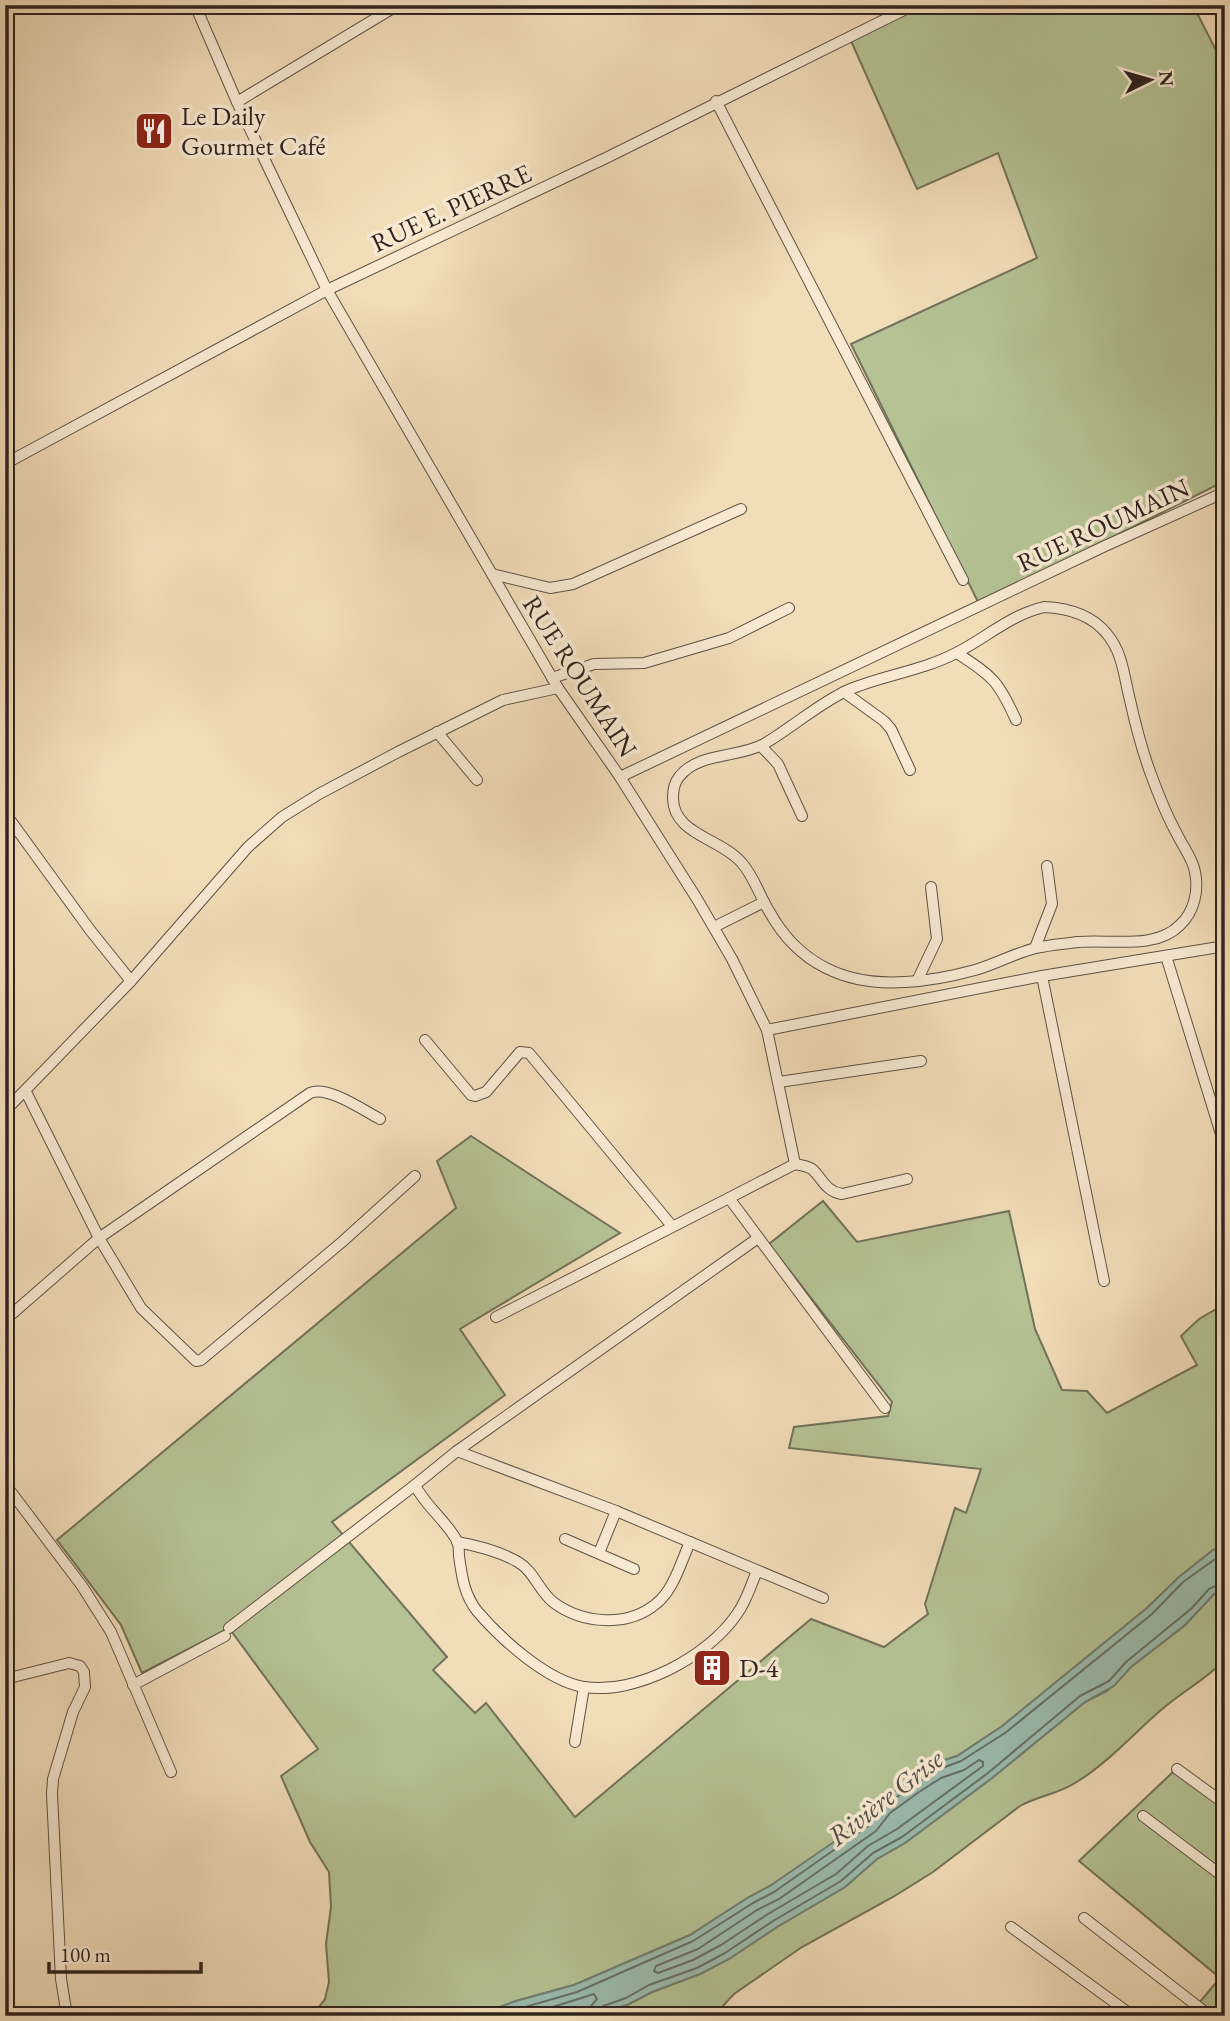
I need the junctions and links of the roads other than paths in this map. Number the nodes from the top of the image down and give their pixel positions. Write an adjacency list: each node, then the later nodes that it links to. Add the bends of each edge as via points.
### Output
1 (195, 5): 4 (street, RUE ROUMAIN)
2 (398, 5): 4 (street)
3 (914, 5): 5 (street, RUE E. PIERRE)
4 (237, 102): 6 (street, RUE ROUMAIN)
5 (716, 102): 6 (street, RUE E. PIERRE); 11 (street)
6 (327, 290): 7 (street, RUE E. PIERRE); 10 (street, RUE ROUMAIN)
7 (12, 460)
8 (1225, 492): 21 (street, RUE ROUMAIN)
9 (741, 509): 10 (street, via 573,584 550,588)
10 (492, 574): 14 (street, RUE ROUMAIN)
11 (963, 580)
12 (789, 608): 14 (street, via 729,638 657,659 633,665 594,664)
13 (957, 653): 16 (street); 17 (street, via 1000,686); 30 (street, via 1011,619 1044,607 1079,613 1095,622 1115,645 1122,662 1148,765 1164,810 1195,870 1194,903 1166,936 1153,941 1100,940)
14 (552, 677): 15 (street, RUE ROUMAIN)
15 (558, 688): 18 (street, via 503,700); 21 (street, RUE ROUMAIN)
16 (844, 692): 19 (street); 20 (street, via 891,729)
17 (1016, 720)
18 (437, 732): 22 (street); 33 (street, via 282,817 248,847)
19 (761, 746): 24 (street, via 778,764); 27 (street, via 690,767 673,791 673,807 688,828 739,859)
20 (910, 771)
21 (620, 777): 28 (street)
22 (477, 780)
23 (5, 813): 33 (street)
24 (802, 816)
25 (1047, 866): 30 (street, via 1052,904)
26 (931, 887): 34 (street, via 937,939)
27 (764, 902): 28 (street); 34 (street, via 799,952 831,970 867,981)
28 (714, 927): 35 (street)
29 (1225, 946): 31 (street)
30 (1035, 948): 34 (street, via 976,970)
31 (1166, 956): 32 (street); 42 (street)
32 (1042, 976): 35 (street); 50 (street)
33 (131, 981): 39 (street)
34 (917, 981)
35 (767, 1030): 38 (street)
36 (425, 1040): 47 (street, via 475,1096 486,1092 520,1052 529,1053)
37 (922, 1061): 38 (street)
38 (779, 1082): 43 (street)
39 (26, 1092): 40 (street); 48 (street)
40 (5, 1111)
41 (380, 1119): 48 (street, via 316,1090)
42 (1225, 1147)
43 (795, 1164): 45 (street, via 811,1169 824,1185 842,1194); 46 (street)
44 (415, 1175): 48 (street, via 201,1360 192,1359 141,1307)
45 (907, 1179)
46 (729, 1198): 47 (street); 49 (street)
47 (672, 1226): 51 (street)
48 (99, 1238): 52 (street)
49 (758, 1238): 53 (street); 54 (street)
50 (1104, 1281)
51 (496, 1317)
52 (5, 1320)
53 (885, 1408)
54 (457, 1451): 56 (street); 57 (street)
55 (5, 1485): 66 (street, via 82,1586 111,1632)
56 (415, 1485): 59 (street); 66 (street, via 227,1632)
57 (615, 1511): 60 (street); 61 (street)
58 (565, 1539): 61 (street)
59 (457, 1542): 60 (street, via 484,1547 520,1563 551,1600 576,1616 596,1621 631,1616 657,1603 671,1585); 67 (street, via 464,1587 479,1613 538,1669)
60 (690, 1542): 63 (street)
61 (599, 1553): 62 (street)
62 (634, 1569)
63 (757, 1571): 64 (street); 67 (street, via 738,1613 702,1651 643,1679)
64 (823, 1598)
65 (5, 1679): 76 (street, via 69,1663 80,1666 86,1679 52,1794)
66 (133, 1685): 70 (street)
67 (583, 1687): 68 (street)
68 (575, 1742)
69 (1177, 1769): 71 (street)
70 (171, 1772)
71 (1225, 1804)
72 (1143, 1816): 73 (street)
73 (1225, 1878)
74 (1084, 1918): 78 (street)
75 (1011, 1927): 77 (street)
76 (67, 2016)
77 (1133, 2016)
78 (1210, 2016)

